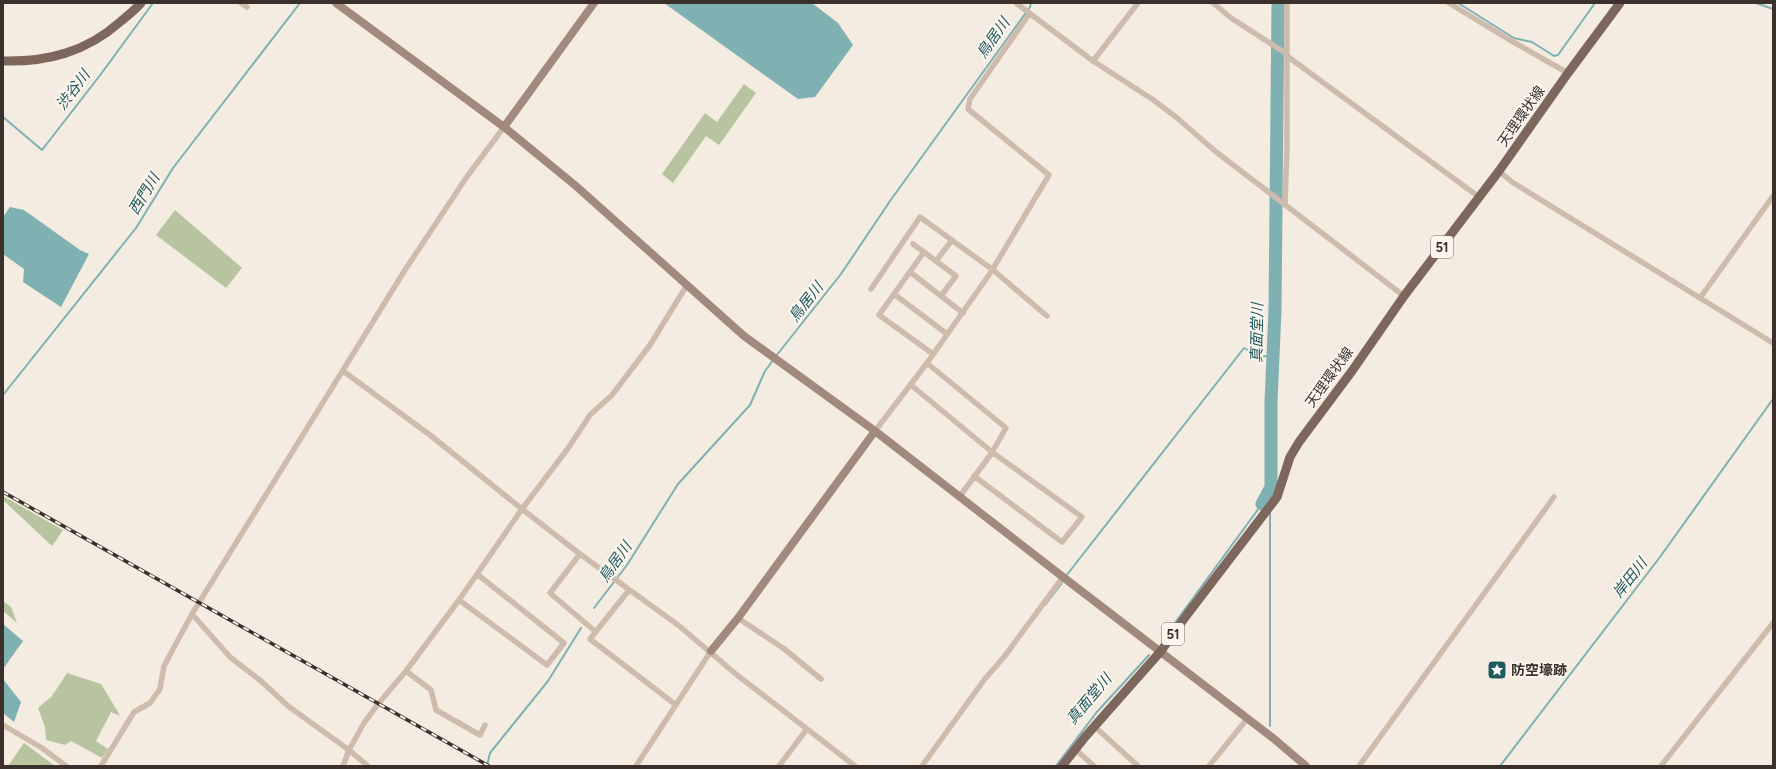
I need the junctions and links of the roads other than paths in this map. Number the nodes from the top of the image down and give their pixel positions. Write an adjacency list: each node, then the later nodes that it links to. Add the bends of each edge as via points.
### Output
1 (140, 3): 15 (main road, via 108,33 85,47 54,57)
2 (241, 3): 12 (street)
3 (336, 3): 18 (street)
4 (594, 3): 18 (street)
5 (1016, 3): 11 (street)
6 (1138, 3): 16 (street)
7 (1213, 3): 14 (street, via 1230,18)
8 (1288, 3): 14 (street)
9 (1449, 3): 17 (street)
10 (1620, 3): 17 (main road, 天理環状線 / 51)
11 (1023, 5): 13 (street)
12 (247, 7)
13 (1030, 13): 16 (street); 27 (street, via 970,99 968,109 1049,175)
14 (1286, 54): 21 (street); 22 (street, via 1287,148)
15 (3, 61)
16 (1094, 61): 22 (street, via 1152,99)
17 (1568, 73): 19 (main road, 天理環状線 / 51)
18 (504, 127): 29 (street, via 576,186); 41 (street, via 466,178 405,270)
19 (1499, 171): 21 (main road, 天理環状線 / 51); 34 (street, via 1512,182)
20 (1773, 196): 34 (street)
21 (1479, 197): 33 (main road, 天理環状線 / 51)
22 (1283, 202): 33 (street)
23 (952, 240): 26 (street); 27 (street); 30 (street, via 920,217)
24 (913, 244): 25 (street)
25 (924, 252): 26 (street); 28 (street)
26 (936, 261): 32 (street, via 956,276)
27 (992, 270): 35 (street); 36 (street)
28 (910, 272): 31 (street); 32 (street)
29 (687, 285): 43 (street, via 744,336); 48 (street, via 650,345 612,395 590,415)
30 (870, 288)
31 (894, 294): 37 (street); 39 (street, via 879,315)
32 (941, 296): 35 (street)
33 (1404, 296): 60 (main road, 天理環状線 / 51, via 1299,442 1290,457 1277,497)
34 (1700, 298): 38 (street)
35 (963, 312): 37 (street)
36 (1047, 316)
37 (947, 334): 39 (street)
38 (1773, 342)
39 (933, 354): 40 (street)
40 (928, 363): 42 (street); 44 (street, via 1006,428)
41 (343, 371): 48 (street, via 430,435); 54 (street)
42 (911, 385): 43 (street); 44 (street)
43 (875, 431): 46 (street); 55 (street)
44 (992, 452): 45 (street); 45 (street, via 1082,517 1062,542)
45 (974, 476): 46 (street)
46 (960, 496): 51 (street)
47 (1554, 498): 84 (street)
48 (522, 509): 49 (street); 50 (street)
49 (580, 554): 52 (street); 58 (street, via 550,593)
50 (477, 574): 53 (street); 53 (street, via 564,643 547,665)
51 (1063, 577): 60 (street); 78 (street)
52 (629, 590): 58 (street); 59 (street)
53 (459, 600): 61 (street)
54 (192, 614): 70 (street, via 230,657 288,706); 72 (street, via 164,666 160,689 150,703 134,712)
55 (738, 618): 59 (street); 62 (street, via 783,648)
56 (1773, 623): 57 (street)
57 (1771, 631): 85 (street)
58 (596, 632): 63 (street, via 590,640)
59 (711, 651): 63 (street); 68 (street)
60 (1161, 651): 64 (street); 67 (main road, 天理環状線 / 51)
61 (406, 671): 66 (street, via 431,690 436,710 480,735); 70 (street, via 364,723)
62 (821, 679)
63 (676, 705): 75 (street)
64 (1247, 719): 82 (street); 83 (street)
65 (3, 725): 71 (street)
66 (485, 725)
67 (1094, 726): 69 (main road, 天理環状線 / 51); 81 (street)
68 (807, 729): 76 (street); 77 (street)
69 (1075, 749): 79 (main road, 天理環状線 / 51); 80 (street)
70 (349, 750): 73 (street); 74 (street)
71 (66, 766)
72 (100, 766)
73 (343, 766)
74 (368, 766)
75 (636, 766)
76 (779, 766)
77 (855, 766)
78 (922, 766)
79 (1062, 766)
80 (1094, 766)
81 (1138, 766)
82 (1209, 766)
83 (1306, 766)
84 (1359, 766)
85 (1660, 766)

